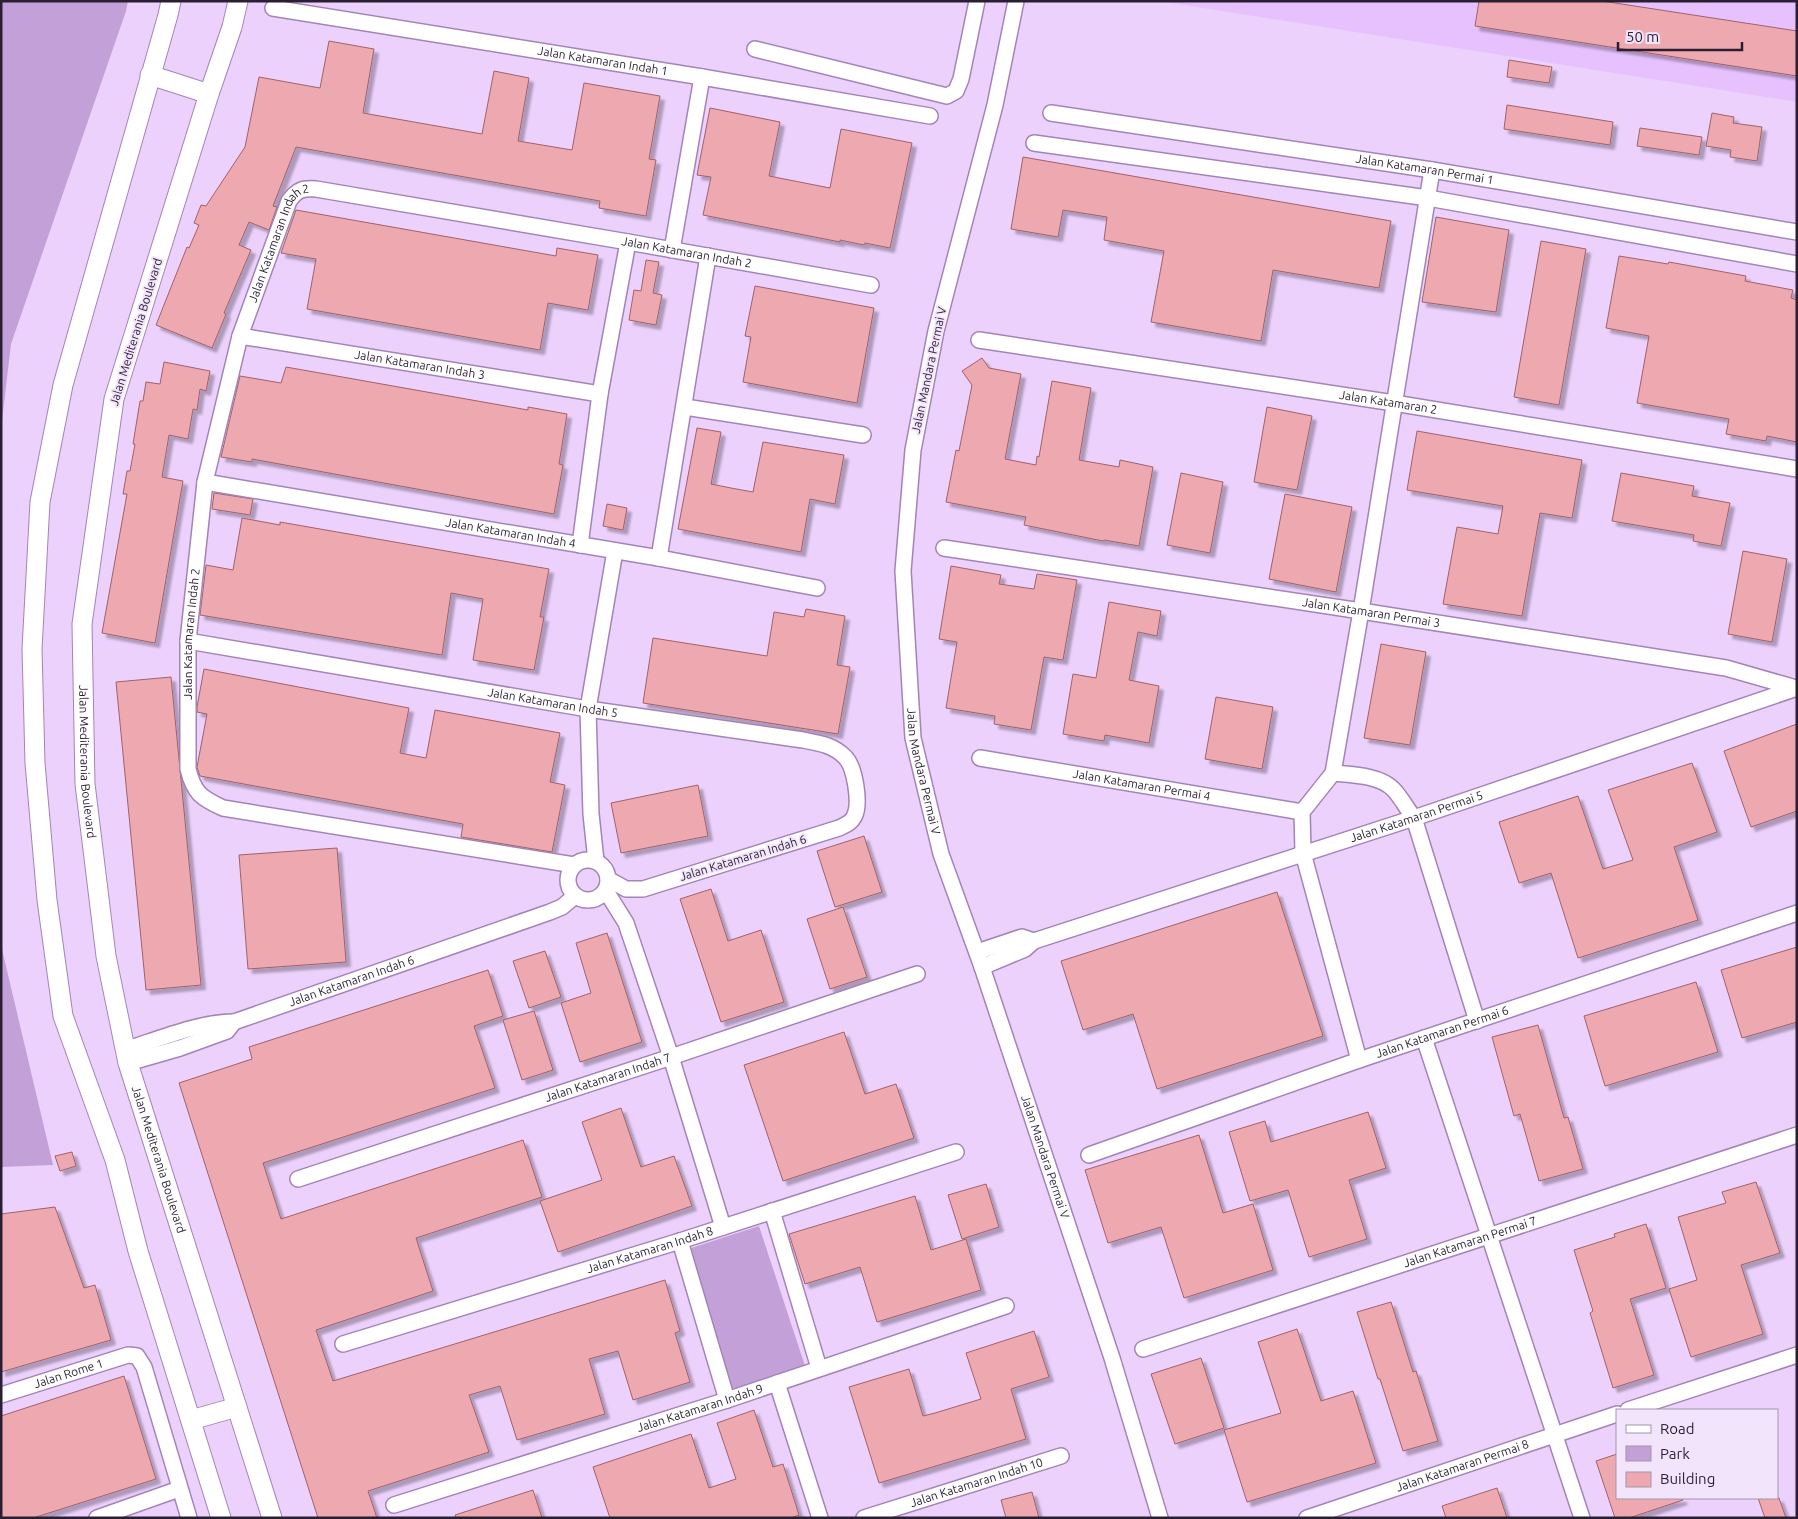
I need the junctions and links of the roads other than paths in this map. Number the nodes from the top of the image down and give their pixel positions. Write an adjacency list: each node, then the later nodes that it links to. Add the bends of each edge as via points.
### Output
1 (171, 1): 7 (street)
2 (238, 1): 9 (street, Jalan Mediterania Boulevard)
3 (977, 1): 6 (street, via 961,79 956,91 947,96)
4 (1016, 1): 50 (street, Jalan Mandara Permai V, via 995,105 936,331 913,450 903,571 913,738 941,854)
5 (273, 8): 8 (street, Jalan Katamaran Indah 1)
6 (755, 49)
7 (150, 75): 9 (street); 77 (street, via 63,385 40,502 32,649 35,763 47,900 63,1016 115,1160 138,1251)
8 (702, 77): 11 (street, Jalan Katamaran Indah 1); 17 (street)
9 (210, 94): 55 (street, Jalan Mediterania Boulevard, via 114,399 82,624 85,784 106,956)
10 (1052, 113): 13 (street, Jalan Katamaran Permai 1)
11 (930, 116)
12 (1034, 143): 14 (street)
13 (1432, 170): 14 (street); 15 (street, Jalan Katamaran Permai 1)
14 (1428, 198): 19 (street); 24 (street)
15 (1797, 232)
16 (628, 242): 17 (street, Jalan Katamaran Indah 2); 21 (street, Jalan Katamaran Indah 2, via 304,188 294,193 289,202); 23 (street)
17 (672, 250): 18 (street, Jalan Katamaran Indah 2)
18 (708, 256): 20 (street, Jalan Katamaran Indah 2); 25 (street)
19 (1797, 264)
20 (871, 285)
21 (240, 336): 23 (street, Jalan Katamaran Indah 3); 28 (street, Jalan Katamaran Indah 2)
22 (979, 340): 24 (street, Jalan Katamaran 2)
23 (600, 394): 29 (street)
24 (1394, 403): 27 (street, Jalan Katamaran 2); 34 (street)
25 (685, 407): 26 (street); 32 (street)
26 (864, 435)
27 (1797, 469)
28 (205, 482): 29 (street, Jalan Katamaran Indah 4); 35 (street, Jalan Katamaran Indah 2)
29 (580, 545): 31 (street, Jalan Katamaran Indah 4)
30 (944, 548): 34 (street, Jalan Katamaran Permai 3)
31 (615, 551): 32 (street, Jalan Katamaran Indah 4); 37 (street)
32 (659, 558): 33 (street, Jalan Katamaran Indah 4)
33 (817, 588)
34 (1361, 611): 36 (street, Jalan Katamaran Permai 3, via 1726,668); 39 (street)
35 (188, 641): 37 (street, Jalan Katamaran Indah 5); 45 (street, Jalan Katamaran Indah 2, via 188,769 191,782 206,800 238,811)
36 (1796, 688): 41 (street, Jalan Katamaran Permai 5)
37 (588, 709): 42 (street, Jalan Katamaran Indah 5, via 833,747 847,759 854,775 856,808); 44 (street, via 588,760)
38 (980, 758): 40 (street, Jalan Katamaran Permai 4)
39 (1333, 772): 40 (street); 41 (street, via 1387,783)
40 (1302, 812): 43 (street)
41 (1414, 818): 43 (street, Jalan Katamaran Permai 5); 53 (street)
42 (849, 823): 46 (street, Jalan Katamaran Indah 6, via 643,889)
43 (1303, 853): 49 (street, Jalan Katamaran Permai 5); 57 (street)
44 (596, 861): 45 (street, via 584,860); 46 (street, via 605,868)
45 (574, 865): 47 (street, via 568,875 568,886)
46 (607, 885): 47 (street, via 597,898 586,900); 56 (street, via 626,923)
47 (575, 896): 55 (street, Jalan Katamaran Indah 6, via 550,912 234,1022 173,1034)
48 (1797, 913): 53 (street, Jalan Katamaran Permai 6)
49 (1034, 941): 50 (street, Jalan Katamaran Permai 5, via 1022,937); 51 (street, Jalan Katamaran Permai 5, via 1025,949)
50 (977, 952): 51 (street, Jalan Mandara Permai V)
51 (982, 967): 88 (street, Jalan Mandara Permai V, via 1112,1358)
52 (917, 974): 56 (street, Jalan Katamaran Indah 7)
53 (1477, 1021): 54 (street, Jalan Katamaran Permai 6)
54 (1424, 1038): 57 (street, Jalan Katamaran Permai 6); 64 (street)
55 (126, 1057): 74 (street, Jalan Mediterania Boulevard)
56 (671, 1057): 61 (street, Jalan Katamaran Indah 7); 63 (street)
57 (1359, 1060): 60 (street, Jalan Katamaran Permai 6)
58 (1797, 1134): 64 (street, Jalan Katamaran Permai 7)
59 (956, 1152): 62 (street, Jalan Katamaran Indah 8)
60 (1089, 1155)
61 (298, 1179)
62 (772, 1211): 63 (street, Jalan Katamaran Indah 8); 70 (street)
63 (723, 1227): 65 (street, Jalan Katamaran Indah 8)
64 (1490, 1234): 68 (street, Jalan Katamaran Permai 7); 78 (street)
65 (680, 1241): 67 (street, Jalan Katamaran Indah 8); 73 (street)
66 (1006, 1306): 70 (street, Jalan Katamaran Indah 9)
67 (343, 1344)
68 (1143, 1349)
69 (1797, 1355): 75 (street)
70 (819, 1368): 71 (street, Jalan Katamaran Indah 9)
71 (776, 1383): 73 (street, Jalan Katamaran Indah 9); 87 (street)
72 (1, 1395): 80 (street, Jalan Rome 1, via 128,1355 137,1356 144,1367)
73 (727, 1400): 81 (street, Jalan Katamaran Indah 9)
74 (237, 1407): 77 (street); 86 (street, Jalan Mediterania Boulevard)
75 (1631, 1409)
76 (1616, 1414): 78 (street, Jalan Katamaran Permai 8)
77 (191, 1420): 85 (street)
78 (1554, 1435): 89 (street, Jalan Katamaran Permai 8); 90 (street)
79 (1061, 1456): 82 (street, Jalan Katamaran Indah 10)
80 (179, 1489): 83 (street); 84 (street)
81 (394, 1505)
82 (868, 1517)
83 (97, 1518)
84 (189, 1518)
85 (221, 1518)
86 (272, 1518)
87 (820, 1518)
88 (1160, 1518)
89 (1307, 1518)
90 (1582, 1518)

